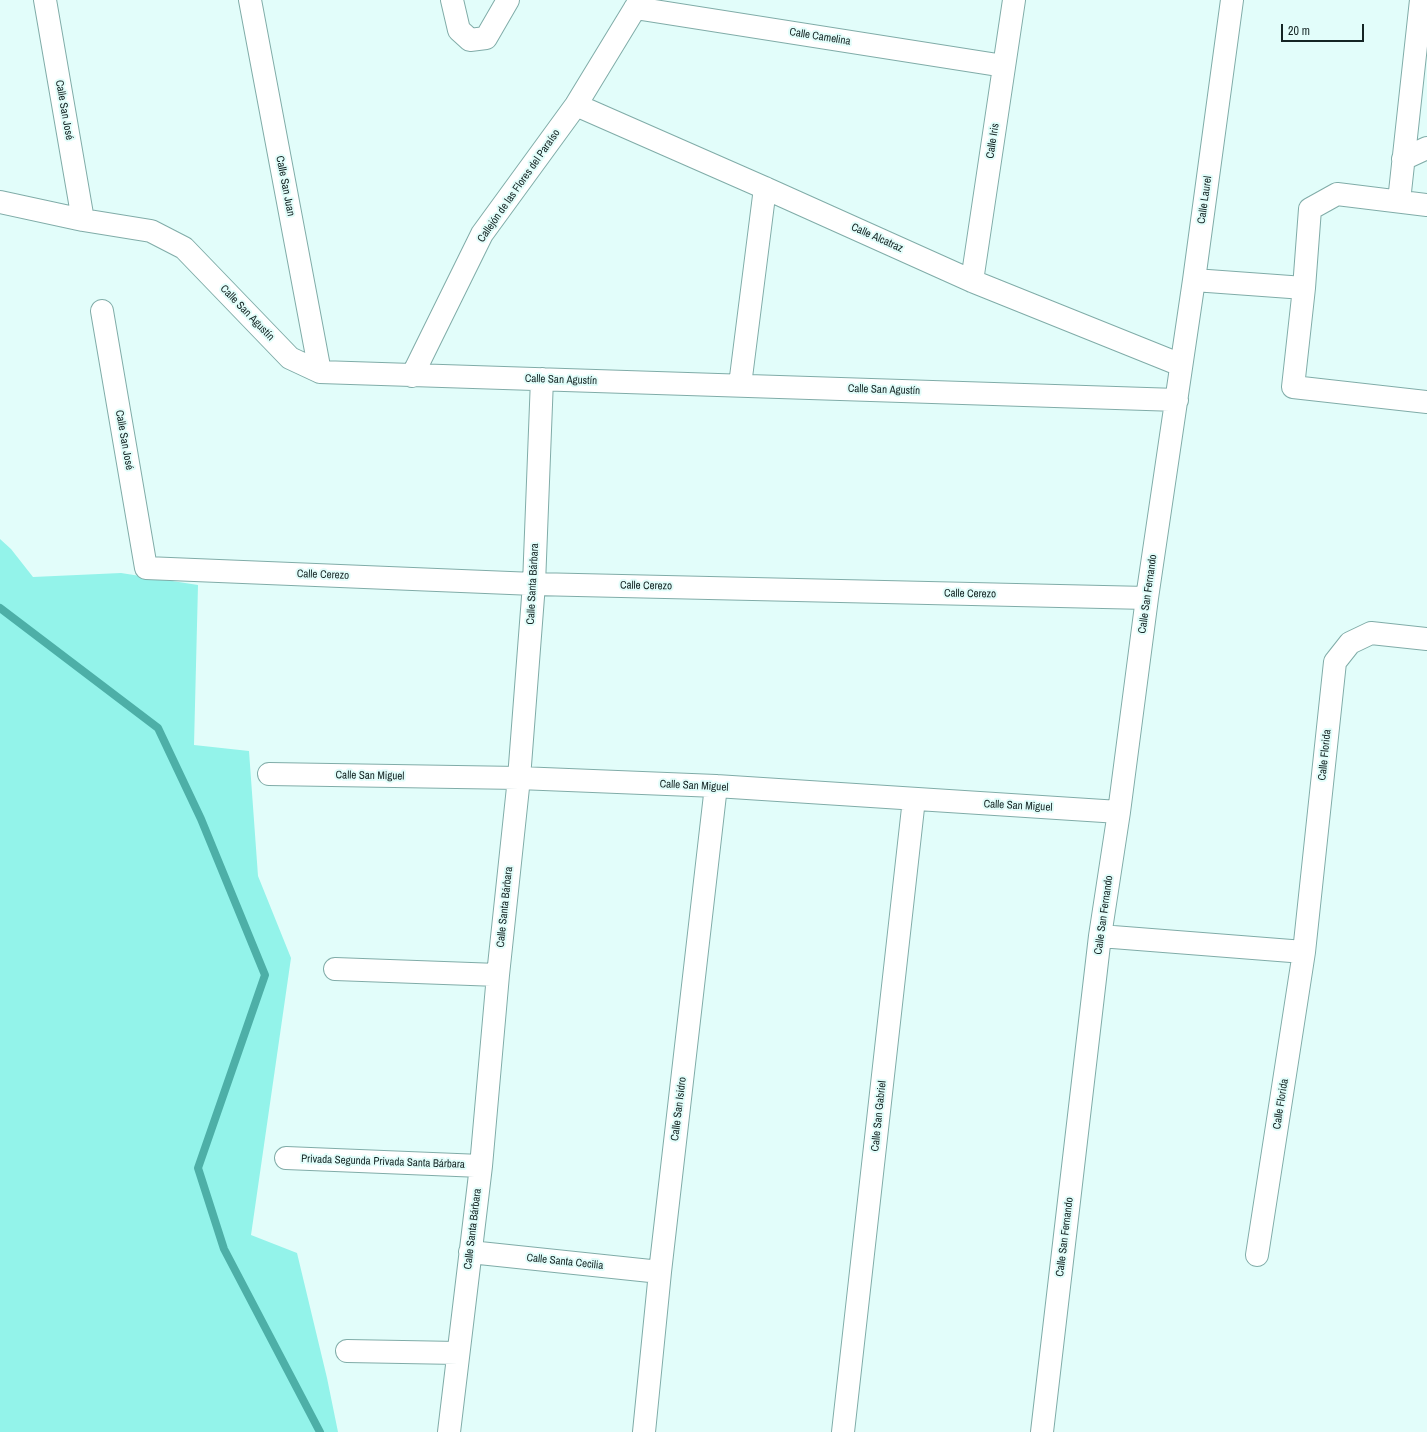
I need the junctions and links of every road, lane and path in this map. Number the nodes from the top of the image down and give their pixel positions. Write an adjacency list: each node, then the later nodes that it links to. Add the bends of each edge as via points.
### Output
1 (45, 0): 17 (street, Calle San José)
2 (250, 0): 23 (street, Calle San Juan)
3 (452, 0): 4 (street, via 459,30 470,40 486,38)
4 (508, 0)
5 (1014, 0): 9 (street, Calle Iris)
6 (1232, 0): 18 (street, Calle Laurel)
7 (1421, 0): 12 (street)
8 (638, 4): 9 (street, Calle Camelina); 10 (street, Callejón de las Flores del Paraíso)
9 (1004, 66): 19 (street, Calle Iris)
10 (576, 105): 13 (street, Calle Alcatraz); 24 (street, Callejón de las Flores del Paraíso, via 482,234)
11 (1427, 148): 12 (street)
12 (1403, 160): 14 (street)
13 (765, 188): 19 (street, Calle Alcatraz); 26 (street)
14 (1399, 201): 16 (street); 20 (street, via 1337,194 1310,209)
15 (0, 202): 17 (street, Calle San Agustín)
16 (1427, 205)
17 (83, 220): 23 (street, Calle San Agustín, via 151,231 184,248 290,358)
18 (1194, 280): 20 (street); 22 (street, Calle Laurel)
19 (972, 281): 22 (street, Calle Alcatraz)
20 (1304, 288): 28 (street, via 1293,387)
21 (102, 311): 29 (street, Calle San José)
22 (1181, 365): 27 (street, Calle Laurel)
23 (320, 372): 24 (street, Calle San Agustín)
24 (412, 376): 25 (street, Calle San Agustín)
25 (542, 380): 26 (street, Calle San Agustín); 30 (street, Calle Santa Bárbara)
26 (740, 385): 27 (street, Calle San Agustín)
27 (1178, 400): 31 (street, Calle San Fernando)
28 (1427, 402)
29 (146, 568): 30 (street, Calle Cerezo)
30 (534, 584): 31 (street, Calle Cerezo); 34 (street, Calle Santa Bárbara)
31 (1147, 598): 37 (street, Calle San Fernando)
32 (1427, 640): 39 (street, Calle Florida, via 1371,633 1350,643 1335,662)
33 (269, 774): 34 (street, Calle San Miguel)
34 (519, 778): 35 (street, Calle San Miguel); 41 (street, Calle Santa Bárbara)
35 (716, 786): 36 (street, Calle San Miguel); 46 (street, Calle San Isidro)
36 (914, 799): 37 (street, Calle San Miguel); 51 (street, Calle San Gabriel)
37 (1119, 812): 38 (street, Calle San Fernando)
38 (1100, 936): 39 (street); 52 (street, Calle San Fernando)
39 (1304, 952): 45 (street, Calle Florida)
40 (335, 969): 41 (street)
41 (498, 975): 43 (street, Calle Santa Bárbara)
42 (286, 1158): 43 (street, Privada Segunda Privada Santa Bárbara)
43 (481, 1166): 44 (street, Calle Santa Bárbara)
44 (470, 1252): 46 (street, Calle Santa Cecilia); 48 (street, Calle Santa Bárbara)
45 (1257, 1255)
46 (660, 1272): 50 (street, Calle San Isidro)
47 (348, 1351): 48 (street)
48 (458, 1353): 49 (street, Calle Santa Bárbara)
49 (449, 1432)
50 (644, 1432)
51 (843, 1432)
52 (1042, 1432)

